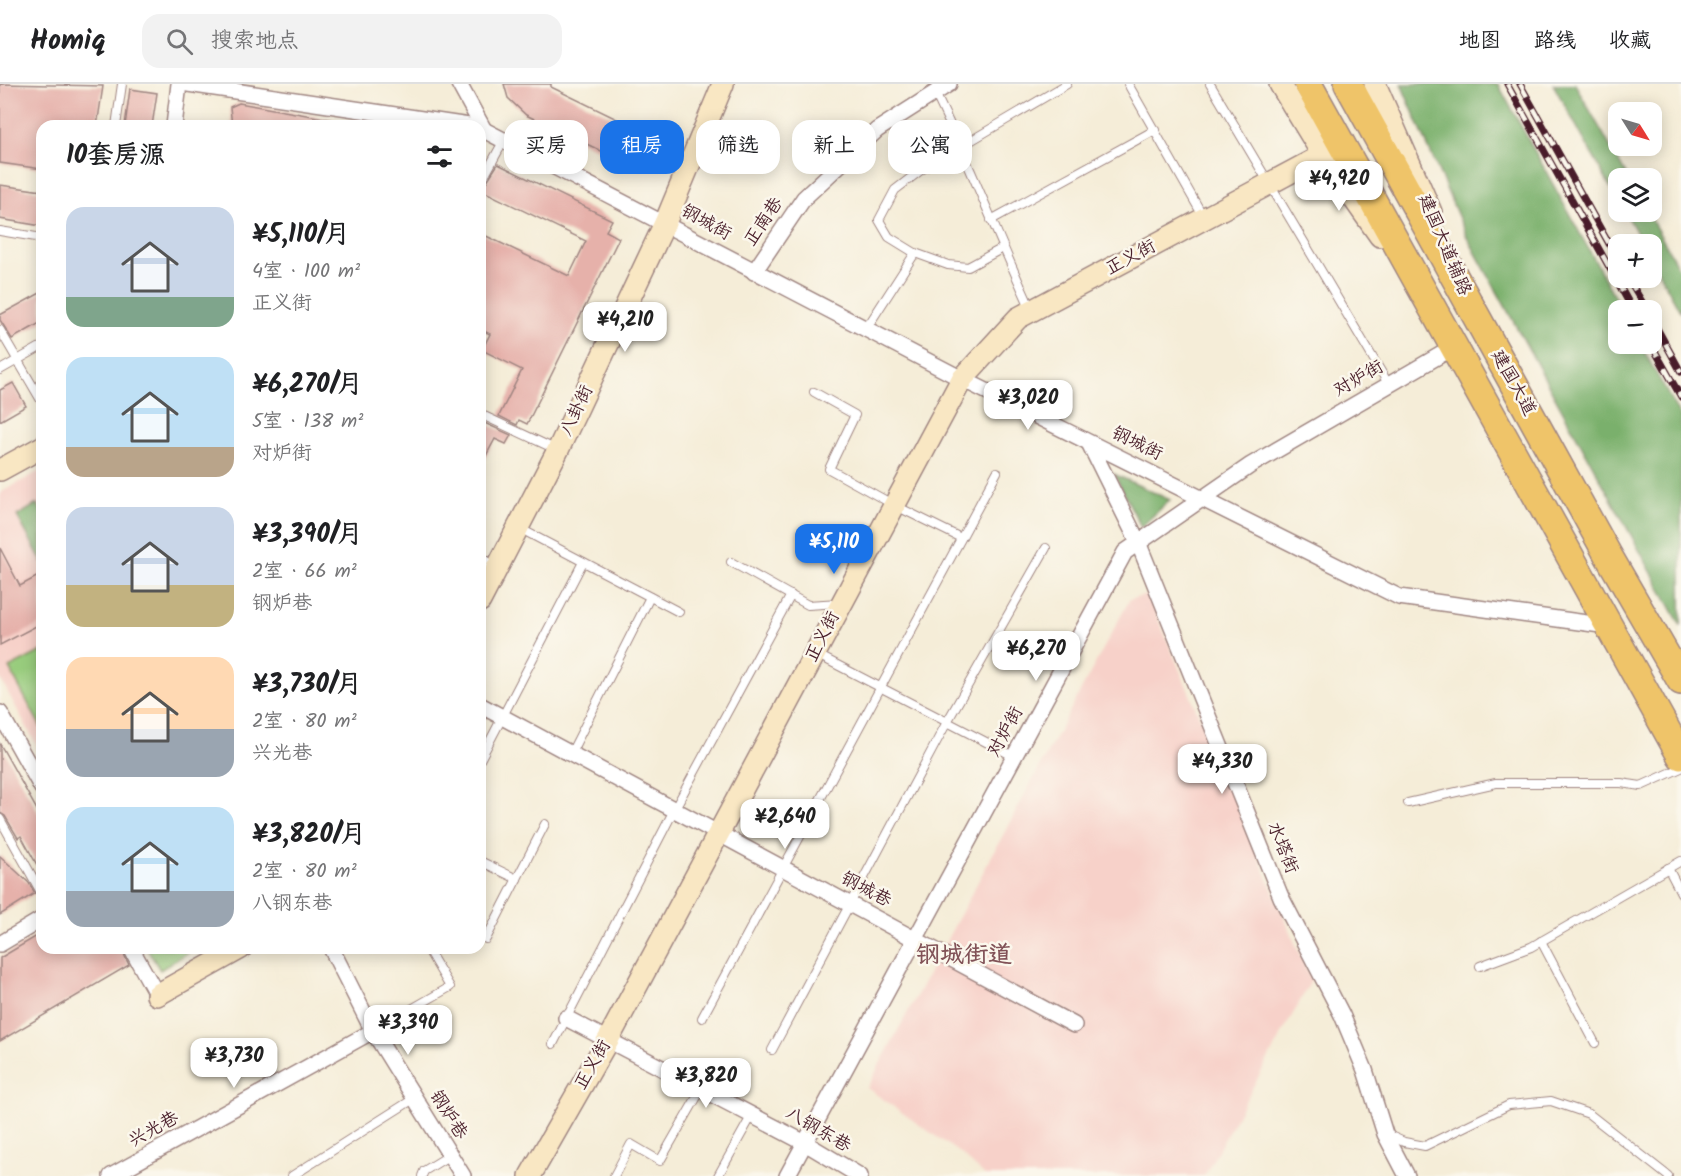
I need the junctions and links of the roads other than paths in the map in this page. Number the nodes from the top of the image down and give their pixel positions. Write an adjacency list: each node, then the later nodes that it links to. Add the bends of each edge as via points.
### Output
1 (122, 84): 15 (lane)
2 (179, 84): 16 (street)
3 (188, 84): 17 (street, 钢城街)
4 (459, 84): 18 (street)
5 (723, 84): 32 (street, 八卦街)
6 (949, 84): 14 (street, 正南巷)
7 (1067, 84): 23 (lane)
8 (1128, 84): 20 (lane)
9 (1210, 84): 29 (lane)
10 (1280, 84): 24 (street, 建国大道辅路)
11 (1308, 84): 40 (highway)
12 (1348, 84): 38 (highway, 建国大道)
13 (1375, 84): 38 (street, 建国大道辅路)
14 (935, 93): 19 (lane); 37 (street, 正南巷, via 877,130 804,198)
15 (117, 120)
16 (175, 120)
17 (430, 120)
18 (474, 120)
19 (948, 120)
20 (1155, 130): 30 (lane); 31 (lane)
21 (486, 131): 22 (street, 钢城街)
22 (504, 139): 25 (lane)
23 (972, 140)
24 (1323, 155): 29 (street, 正义街); 40 (street, 建国大道辅路)
25 (486, 173)
26 (972, 173): 31 (lane)
27 (571, 174): 32 (street, 钢城街)
28 (919, 174): 36 (lane, via 895,190 879,220 889,237)
29 (1270, 184): 30 (street, 正义街); 48 (lane)
30 (1205, 218): 39 (street, 正义街)
31 (991, 220): 35 (lane)
32 (665, 223): 37 (street, 钢城街); 54 (street, 八卦街)
33 (0, 231): 34 (lane)
34 (36, 237)
35 (1003, 248): 36 (lane, via 968,267 948,265); 39 (lane)
36 (915, 253): 41 (lane)
37 (754, 272): 41 (street, 钢城街)
38 (1471, 306): 72 (highway, 建国大道)
39 (1032, 310): 47 (street, 正义街, via 1018,318)
40 (1436, 316): 43 (highway)
41 (866, 329): 47 (street, 钢城街)
42 (0, 330): 45 (lane)
43 (1454, 347): 48 (street, 对炉街); 70 (highway)
44 (36, 350): 45 (lane)
45 (18, 360): 46 (lane); 49 (lane)
46 (0, 370)
47 (962, 379): 52 (street, 钢城街); 58 (street, 正义街)
48 (1389, 385): 57 (street, 对炉街, via 1251,465)
49 (36, 392)
50 (814, 392): 58 (lane, via 855,415 829,469)
51 (486, 417): 54 (lane)
52 (1089, 443): 57 (street, 钢城街); 61 (street, 水塔街)
53 (36, 450): 55 (street)
54 (558, 450): 59 (street, 八卦街)
55 (0, 470)
56 (998, 472): 60 (lane)
57 (1203, 498): 61 (street, 对炉街); 70 (street, 钢城街, via 1399,597)
58 (894, 506): 60 (lane); 68 (street, 正义街)
59 (518, 527): 63 (lane); 65 (street, 八卦街)
60 (961, 538): 73 (lane)
61 (1138, 542): 81 (street, 对炉街, via 1125,552); 119 (street, 水塔街, via 1281,897 1322,974 1360,1059)
62 (1046, 548): 77 (lane)
63 (583, 561): 67 (lane); 75 (lane)
64 (731, 562): 66 (lane)
65 (488, 566)
66 (791, 595): 68 (lane, via 808,605); 85 (lane)
67 (650, 597): 69 (lane); 79 (lane)
68 (841, 603): 71 (street, 正义街)
69 (680, 612)
70 (1608, 626): 80 (highway)
71 (815, 653): 73 (lane); 88 (street, 正义街)
72 (1681, 681)
73 (880, 687): 77 (lane); 91 (lane)
74 (486, 708): 75 (street, 钢城巷)
75 (502, 716): 78 (lane); 79 (street, 钢城巷)
76 (2, 722): 83 (street)
77 (947, 722): 81 (lane); 96 (lane)
78 (486, 748)
79 (571, 753): 85 (street, 钢城巷)
80 (1681, 756)
81 (1015, 757): 99 (street, 对炉街)
82 (1681, 768): 84 (lane, via 1641,786 1496,783)
83 (36, 778)
84 (1408, 803)
85 (674, 810): 88 (street, 钢城巷); 108 (lane)
86 (0, 819): 94 (lane)
87 (545, 824): 93 (lane)
88 (719, 833): 91 (street, 钢城巷); 112 (street, 正义街)
89 (1681, 861): 92 (lane)
90 (486, 864): 93 (lane)
91 (782, 867): 96 (street, 钢城巷); 109 (lane)
92 (1668, 868): 95 (lane); 100 (lane)
93 (516, 879): 98 (lane)
94 (36, 883)
95 (1681, 892)
96 (850, 903): 99 (street, 钢城巷); 115 (lane)
97 (36, 923): 101 (street)
98 (486, 939)
99 (916, 939): 110 (street, 钢城巷); 120 (street, 对炉街)
100 (1541, 941): 106 (lane); 113 (lane)
101 (0, 944)
102 (134, 954): 107 (street)
103 (230, 954): 107 (street)
104 (334, 954): 111 (street, 钢炉巷)
105 (431, 954): 111 (lane, via 450,987)
106 (1480, 966)
107 (157, 995)
108 (566, 1018): 112 (street, 八钢东巷); 114 (lane)
109 (702, 1018)
110 (1074, 1025)
111 (373, 1031): 117 (street, 钢炉巷); 122 (street, 兴光巷)
112 (609, 1038): 116 (street, 八钢东巷); 126 (street, 正义街)
113 (1595, 1043)
114 (553, 1044)
115 (772, 1050)
116 (702, 1088): 118 (street, 八钢东巷); 127 (lane, via 660,1161 631,1144)
117 (415, 1098): 121 (street, 钢炉巷); 123 (lane)
118 (752, 1115): 120 (street, 八钢东巷); 128 (lane)
119 (1385, 1134): 131 (street, 水塔街); 132 (lane, via 1425,1146 1509,1105 1551,1101 1589,1114)
120 (805, 1143): 129 (street, 对炉街); 130 (street, 八钢东巷)
121 (450, 1155): 124 (lane); 125 (street, 钢炉巷)
122 (111, 1176)
123 (292, 1176)
124 (422, 1176)
125 (463, 1176)
126 (530, 1176)
127 (614, 1176)
128 (718, 1176)
129 (787, 1176)
130 (860, 1176)
131 (1407, 1176)
132 (1668, 1176)

